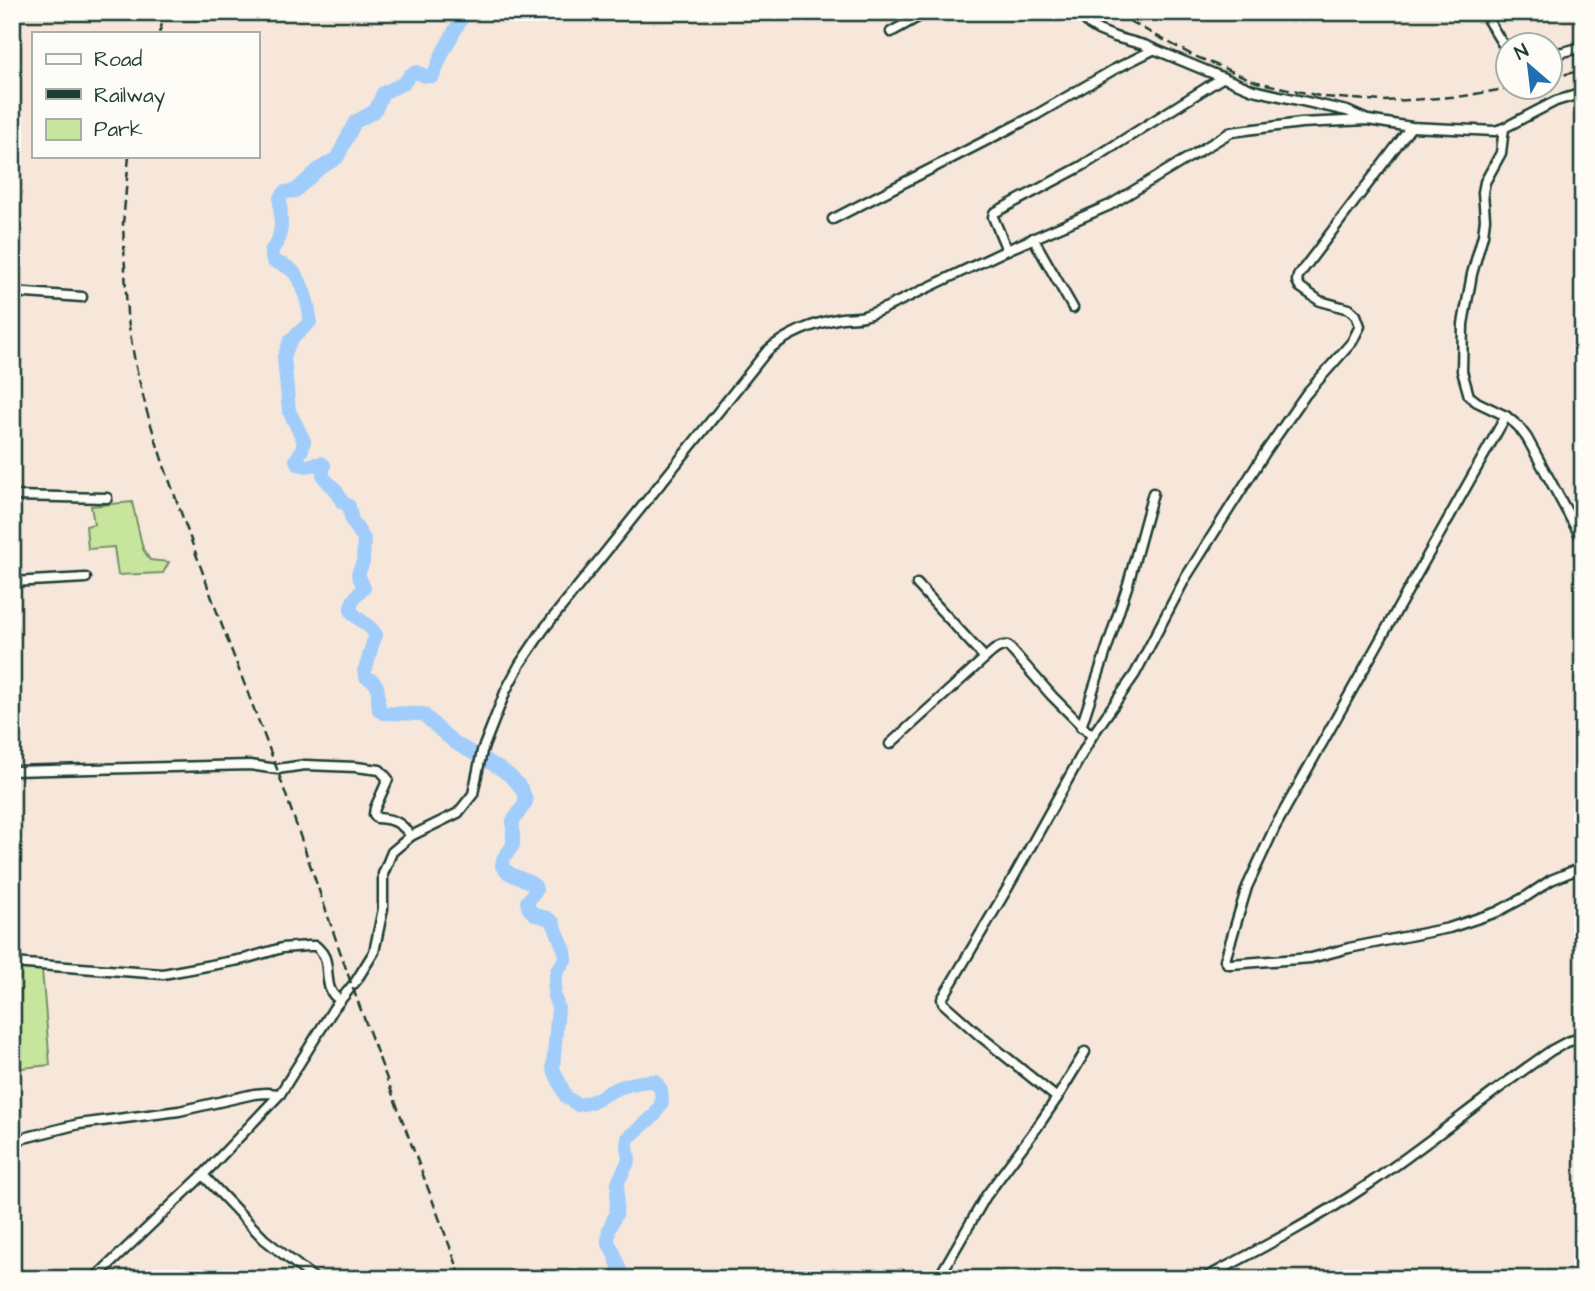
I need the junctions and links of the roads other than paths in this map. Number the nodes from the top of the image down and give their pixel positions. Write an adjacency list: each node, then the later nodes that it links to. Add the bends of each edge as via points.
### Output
1 (927, 12): 4 (street)
2 (1078, 12): 7 (street, via 1098,30)
3 (1483, 12): 5 (street)
4 (891, 32)
5 (1495, 32)
6 (1583, 47): 8 (street)
7 (1153, 50): 9 (street); 14 (street)
8 (1564, 52)
9 (1222, 78): 11 (street); 16 (street, via 1082,166 994,213)
10 (1583, 93): 13 (street)
11 (1368, 120): 12 (street); 15 (street, via 1231,132 1110,205)
12 (1411, 127): 13 (street); 30 (street, via 1298,276 1300,287 1320,301 1356,315 1360,326 1352,342 1306,394 1266,451 1186,577 1135,674)
13 (1504, 128): 20 (street, via 1501,153 1483,192 1485,219 1463,324 1462,371 1469,396)
14 (833, 219)
15 (1033, 238): 16 (street); 19 (street)
16 (1007, 250): 33 (street, via 885,308 794,333 767,351 520,664 481,755 473,794 458,813)
17 (12, 292): 18 (street)
18 (82, 297)
19 (1073, 308)
20 (1506, 416): 24 (street, via 1527,438); 34 (street, via 1275,827 1247,887 1224,960 1231,964 1311,958 1449,928 1497,912 1541,885)
21 (1153, 493): 29 (street)
22 (12, 496): 23 (street)
23 (107, 498)
24 (1583, 541)
25 (86, 578): 26 (street)
26 (12, 583)
27 (917, 584): 28 (street)
28 (985, 658): 29 (street, via 1000,646 1008,646); 31 (street)
29 (1081, 727): 30 (street)
30 (1092, 736): 40 (street, via 942,999)
31 (890, 744)
32 (12, 771): 33 (street, via 250,765 380,770 388,779 374,814 400,824)
33 (411, 836): 36 (street, via 392,852 383,874 374,952)
34 (1583, 867)
35 (12, 963): 36 (street, via 163,974 282,948 316,946 326,962 330,990)
36 (340, 1000): 39 (street)
37 (1583, 1037): 46 (street, via 1552,1049 1364,1187)
38 (1084, 1052): 40 (street)
39 (280, 1094): 41 (street, via 254,1094 179,1111 79,1124); 42 (street)
40 (1057, 1098): 45 (street, via 986,1196)
41 (12, 1141)
42 (203, 1175): 43 (street); 44 (street, via 264,1239)
43 (93, 1279)
44 (315, 1279)
45 (938, 1279)
46 (1203, 1279)

